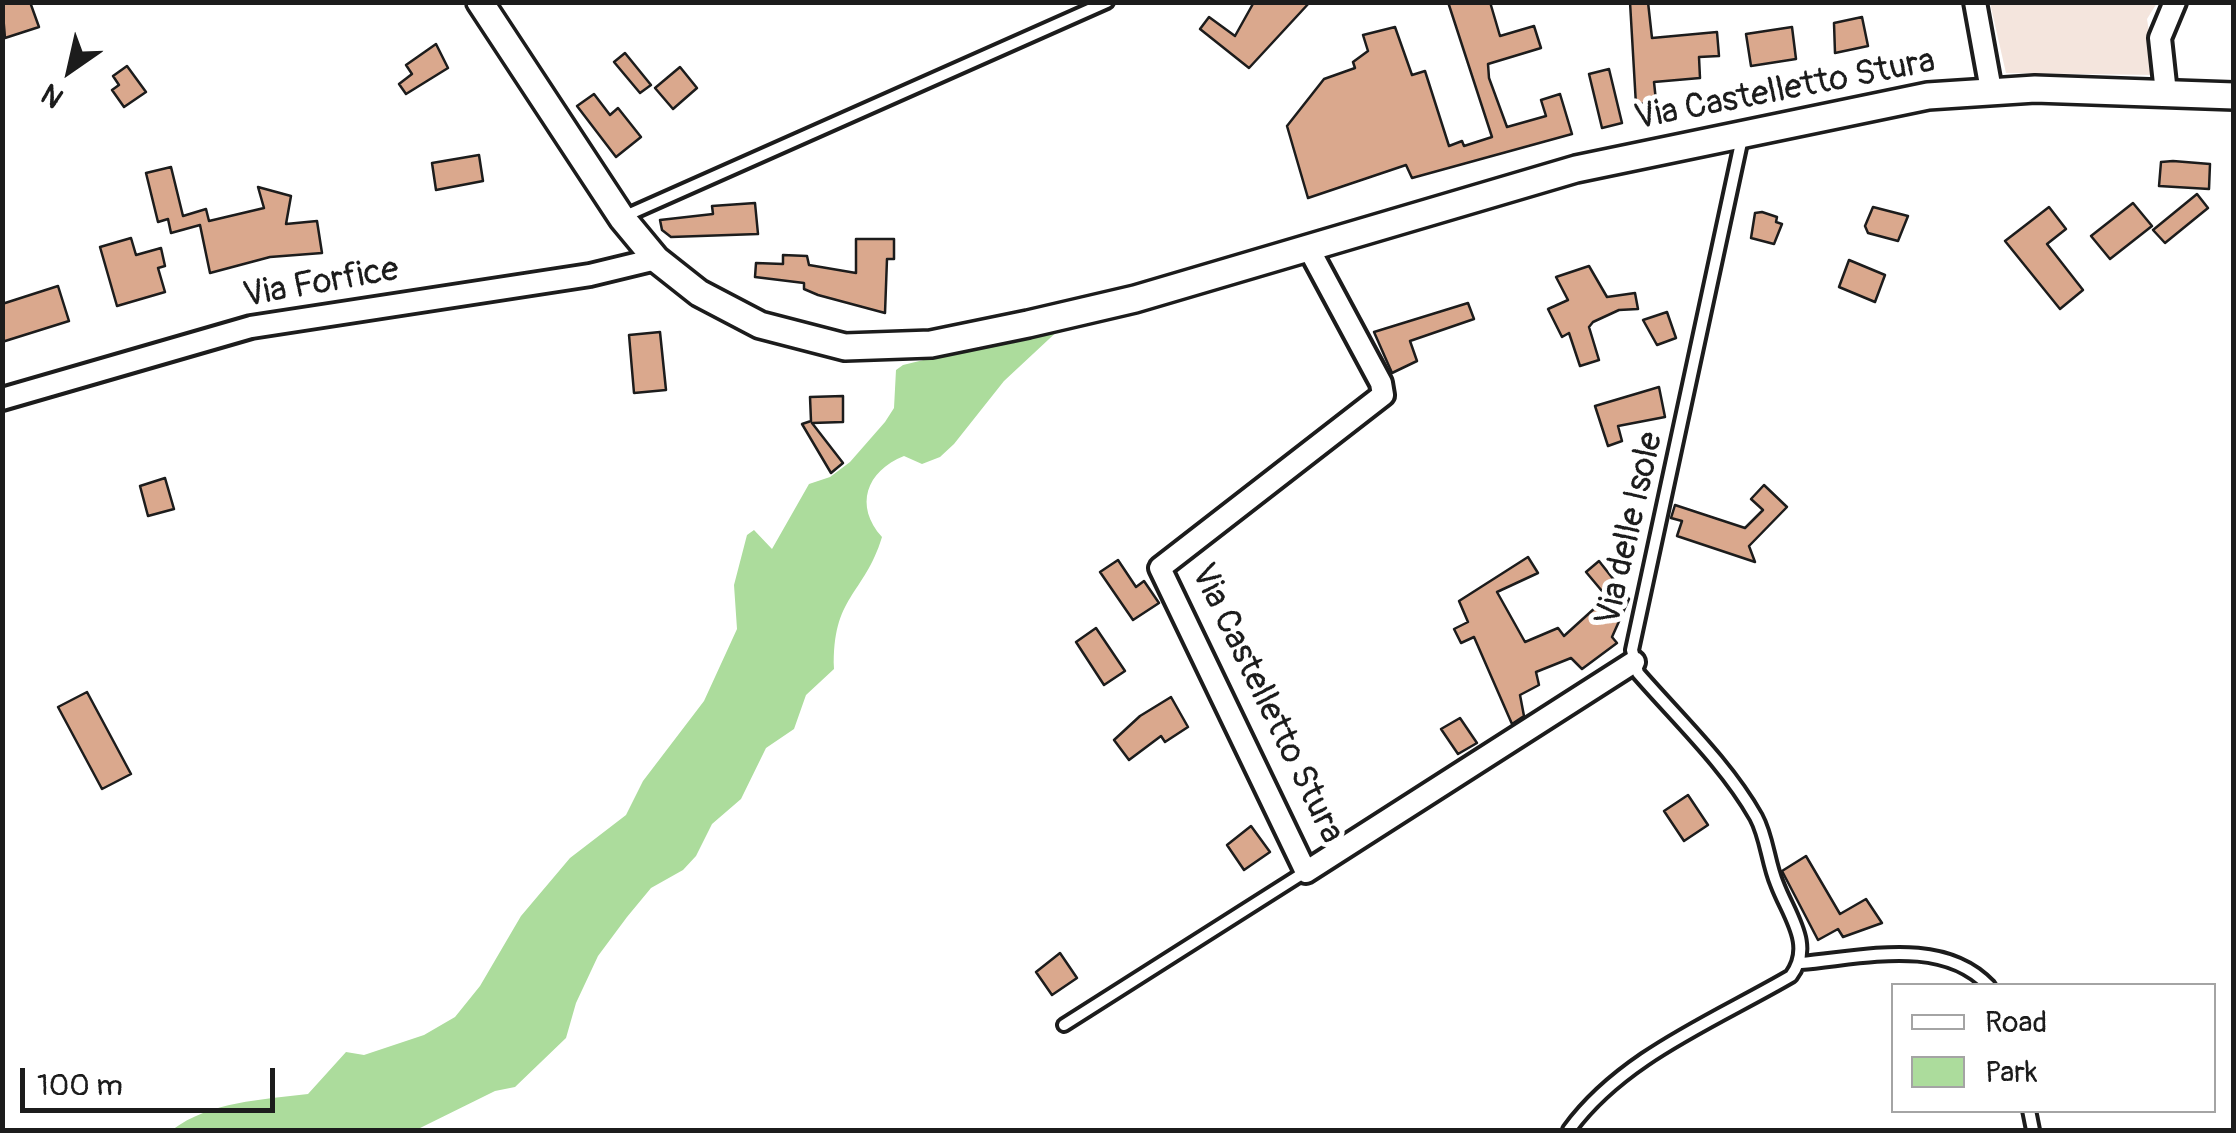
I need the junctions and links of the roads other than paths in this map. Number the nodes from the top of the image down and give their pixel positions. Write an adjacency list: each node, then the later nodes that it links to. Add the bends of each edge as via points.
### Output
1 (480, 2): 9 (street, Via Castelletto Stura)
2 (1107, 2): 9 (lane)
3 (1976, 2): 5 (street)
4 (2175, 2): 6 (street, via 2160,38)
5 (1990, 90): 6 (street, Via Castelletto Stura); 8 (street, Via Castelletto Stura)
6 (2166, 93): 7 (street, Via Castelletto Stura)
7 (2234, 96)
8 (1744, 132): 10 (street, Via Castelletto Stura, via 1576,169); 13 (lane, Via delle Isole)
9 (622, 218): 11 (street, Via Castelletto Stura)
10 (1309, 249): 11 (street, Via Castelletto Stura, via 1028,324 887,349 805,340 760,325 700,293); 14 (street, Via Castelletto Stura, via 1382,395 1160,568)
11 (656, 259): 12 (street, Via Forfice, via 251,327)
12 (2, 400)
13 (1634, 662): 14 (street, Via Castelletto Stura); 15 (lane, Via delle Isole, via 1758,821 1802,941)
14 (1306, 872): 17 (lane)
15 (1801, 963): 16 (lane, via 1941,957 1970,968); 18 (lane, via 1791,976 1620,1074)
16 (1986, 983)
17 (1064, 1025)
18 (1569, 1130)

